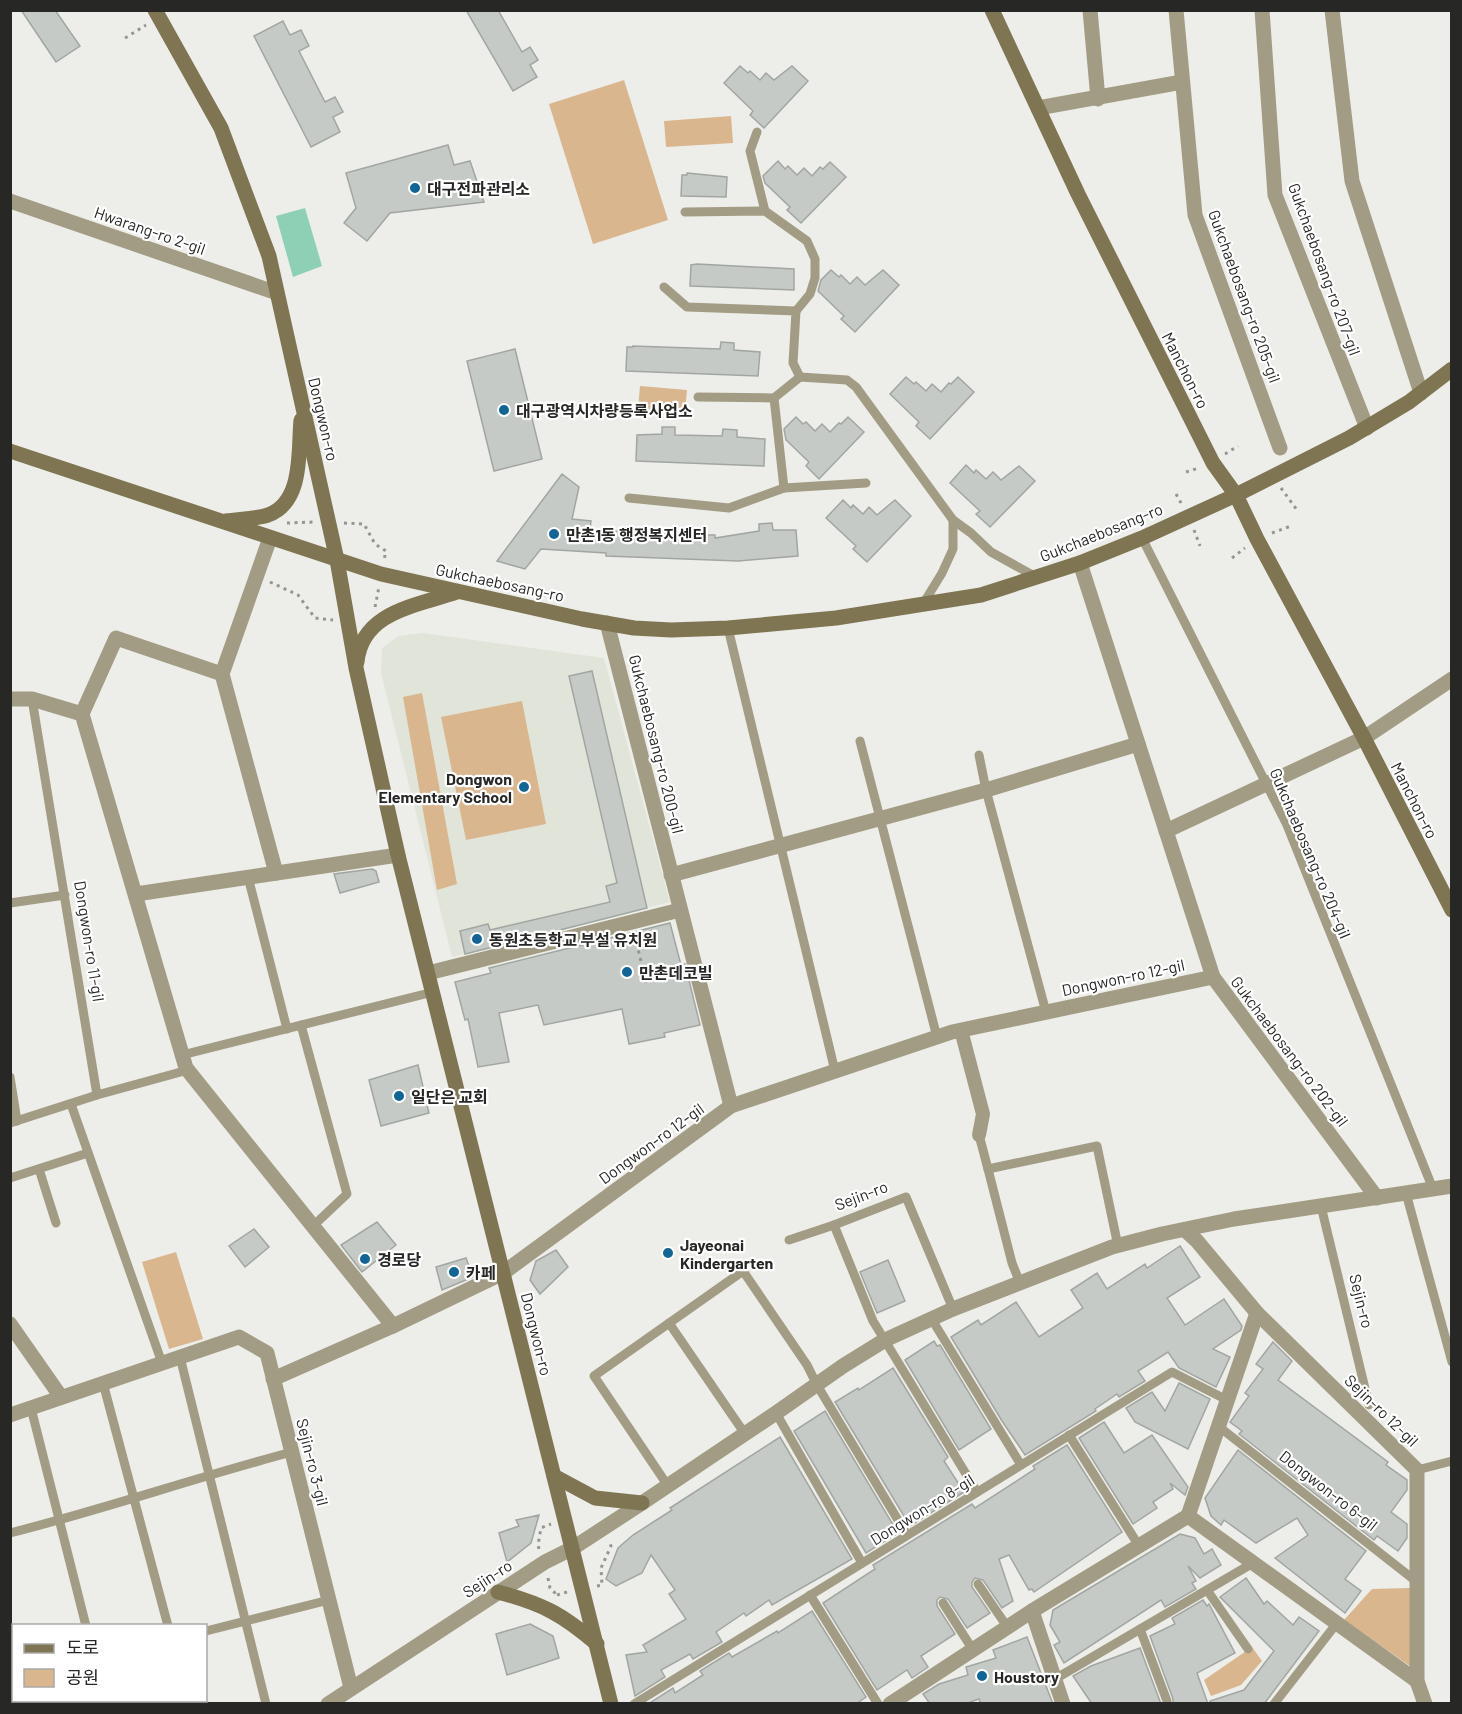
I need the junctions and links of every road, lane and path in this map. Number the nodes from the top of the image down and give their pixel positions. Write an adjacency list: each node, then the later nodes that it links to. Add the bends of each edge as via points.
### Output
1 (155, 10): 15 (main road, Dongwon-ro, via 221,128 269,256)
2 (992, 10): 9 (main road, Manchon-ro)
3 (1090, 10): 8 (street)
4 (1176, 10): 7 (street, Gukchaebosang-ro 205-gil)
5 (1262, 10): 23 (street, Gukchaebosang-ro 207-gil, via 1275,195)
6 (1332, 10): 19 (street, via 1352,181)
7 (1182, 82): 8 (street); 24 (street, Gukchaebosang-ro 205-gil, via 1195,215)
8 (1098, 99): 9 (street)
9 (1038, 108): 28 (main road, Manchon-ro, via 1213,463)
10 (757, 132): 12 (lane, via 750,151)
11 (10, 201): 15 (street, Hwarang-ro 2-gil)
12 (765, 211): 13 (lane); 16 (lane, via 807,241 815,259 810,294)
13 (685, 212)
14 (664, 287): 16 (lane, via 687,306)
15 (277, 293): 22 (main road, Dongwon-ro)
16 (796, 311): 18 (lane, via 794,363)
17 (1452, 369): 19 (main road, Gukchaebosang-ro)
18 (800, 377): 21 (lane); 30 (lane, via 847,380 856,387)
19 (1421, 393): 23 (main road, Gukchaebosang-ro)
20 (698, 397): 21 (lane)
21 (774, 398): 27 (lane)
22 (302, 405): 31 (main road, via 296,479 289,500 268,514); 34 (main road, Dongwon-ro)
23 (1366, 428): 28 (main road, Gukchaebosang-ro)
24 (1280, 448)
25 (10, 451): 31 (main road, Gukchaebosang-ro)
26 (866, 483): 27 (lane)
27 (784, 488): 29 (lane, via 729,508)
28 (1236, 495): 33 (main road, Gukchaebosang-ro); 47 (main road, Manchon-ro)
29 (629, 498)
30 (953, 520): 36 (lane, via 992,552); 38 (lane, via 953,549)
31 (222, 522): 32 (main road, Gukchaebosang-ro)
32 (270, 538): 34 (main road, Gukchaebosang-ro); 42 (street)
33 (1142, 538): 35 (main road, Gukchaebosang-ro); 51 (lane, Gukchaebosang-ro 204-gil)
34 (337, 560): 37 (main road, Gukchaebosang-ro); 41 (main road, Dongwon-ro)
35 (1080, 563): 36 (main road, Gukchaebosang-ro); 49 (street, Gukchaebosang-ro 202-gil)
36 (1036, 577): 38 (main road, Gukchaebosang-ro, via 981,595)
37 (458, 591): 39 (main road, Gukchaebosang-ro); 41 (main road, via 379,621 366,632)
38 (923, 604): 40 (main road, Gukchaebosang-ro, via 836,618)
39 (607, 623): 40 (main road, Gukchaebosang-ro, via 671,630); 58 (street, Gukchaebosang-ro 200-gil)
40 (728, 628): 55 (lane)
41 (356, 668): 56 (main road, Dongwon-ro)
42 (222, 674): 46 (street, via 117,638); 57 (street)
43 (1452, 680): 47 (street)
44 (10, 699): 45 (street)
45 (32, 699): 46 (street); 61 (lane, Dongwon-ro 11-gil)
46 (82, 714): 60 (street)
47 (1364, 738): 51 (street); 64 (main road, Manchon-ro)
48 (860, 741): 53 (lane)
49 (1138, 744): 52 (street); 54 (street, Gukchaebosang-ro 202-gil)
50 (980, 755): 52 (lane)
51 (1267, 784): 54 (street); 89 (lane, Gukchaebosang-ro 204-gil)
52 (986, 790): 53 (street); 70 (lane)
53 (879, 817): 55 (street); 74 (lane)
54 (1166, 831): 67 (street, Gukchaebosang-ro 202-gil)
55 (780, 846): 58 (street); 77 (lane)
56 (398, 855): 57 (street); 66 (main road, Dongwon-ro)
57 (276, 873): 59 (street)
58 (671, 875): 63 (street, Gukchaebosang-ro 200-gil)
59 (248, 877): 60 (street); 72 (lane)
60 (135, 894): 75 (street)
61 (65, 895): 62 (lane); 79 (lane, Dongwon-ro 11-gil)
62 (10, 903)
63 (681, 910): 65 (street); 81 (street, Gukchaebosang-ro 200-gil)
64 (1452, 910)
65 (631, 922): 66 (street); 68 (path)
66 (428, 973): 69 (main road, Dongwon-ro)
67 (1212, 977): 70 (street, Dongwon-ro 12-gil); 91 (street, Gukchaebosang-ro 202-gil)
68 (647, 987)
69 (433, 992): 71 (lane); 99 (main road, Dongwon-ro)
70 (1046, 1012): 73 (street, Dongwon-ro 12-gil)
71 (301, 1025): 72 (lane); 95 (lane, via 347,1194)
72 (286, 1029): 75 (lane)
73 (961, 1030): 74 (street, Dongwon-ro 12-gil); 83 (street, via 983,1114)
74 (936, 1037): 77 (street, Dongwon-ro 12-gil)
75 (183, 1055): 76 (street)
76 (188, 1070): 79 (lane); 95 (street)
77 (835, 1071): 81 (street, Dongwon-ro 12-gil)
78 (10, 1077): 82 (lane)
79 (97, 1095): 80 (lane)
80 (71, 1104): 82 (lane); 84 (lane)
81 (731, 1106): 99 (street, Dongwon-ro 12-gil)
82 (14, 1122)
83 (979, 1135): 86 (lane)
84 (88, 1154): 85 (lane); 110 (lane)
85 (39, 1169): 87 (lane); 93 (lane)
86 (988, 1169): 98 (lane, via 1098,1146); 100 (lane)
87 (10, 1178)
88 (1452, 1186): 89 (street, Sejin-ro)
89 (1433, 1189): 90 (street, Sejin-ro)
90 (1406, 1193): 91 (street, Sejin-ro); 109 (lane)
91 (1377, 1197): 92 (street, Sejin-ro)
92 (1321, 1206): 96 (street, Sejin-ro); 116 (lane, Sejin-ro)
93 (57, 1223)
94 (834, 1225): 97 (lane); 101 (lane, Sejin-ro, via 906,1197); 107 (lane, Sejin-ro, via 873,1321)
95 (313, 1226): 106 (street)
96 (1185, 1230): 98 (street, Sejin-ro); 102 (street, Sejin-ro 12-gil)
97 (789, 1240)
98 (1118, 1246): 100 (street, Sejin-ro)
99 (504, 1273): 106 (street); 128 (main road, Dongwon-ro)
100 (1020, 1282): 101 (street, Sejin-ro)
101 (953, 1310): 103 (street, Sejin-ro)
102 (1257, 1313): 115 (street); 126 (street, Sejin-ro 12-gil)
103 (931, 1318): 107 (street, Sejin-ro); 125 (lane)
104 (669, 1323): 113 (lane, via 743,1271); 121 (lane); 129 (lane, via 594,1377)
105 (10, 1324): 114 (street)
106 (393, 1326): 111 (street)
107 (885, 1340): 113 (street, Sejin-ro); 130 (lane, Sejin-ro)
108 (180, 1357): 110 (street, Sejin-ro 3-gil); 111 (street, Sejin-ro 3-gil, via 239,1337 267,1353); 127 (lane)
109 (1452, 1362)
110 (162, 1363): 112 (street, Sejin-ro 3-gil)
111 (273, 1379): 123 (street, Sejin-ro 3-gil)
112 (103, 1383): 114 (street, Sejin-ro 3-gil); 131 (lane)
113 (817, 1385): 118 (street, Sejin-ro); 136 (lane)
114 (61, 1397): 117 (street, Sejin-ro 3-gil)
115 (1227, 1400): 120 (street); 122 (lane, Dongwon-ro 8-gil, via 1172,1372)
116 (1369, 1405)
117 (31, 1408): 119 (street, Sejin-ro 3-gil); 134 (lane)
118 (776, 1413): 121 (street, Sejin-ro); 141 (lane)
119 (10, 1415)
120 (1218, 1426): 133 (street); 143 (lane, Dongwon-ro 6-gil)
121 (745, 1434): 129 (street, Sejin-ro)
122 (1069, 1435): 125 (lane, Dongwon-ro 8-gil); 138 (lane)
123 (292, 1452): 127 (lane); 148 (street, Sejin-ro 3-gil)
124 (1452, 1461): 126 (lane)
125 (1021, 1465): 130 (lane, Dongwon-ro 8-gil)
126 (1417, 1470): 143 (street, Sejin-ro 12-gil)
127 (210, 1474): 131 (lane); 152 (lane)
128 (554, 1476): 132 (main road, via 595,1498); 139 (main road, Dongwon-ro)
129 (668, 1485): 132 (street, Sejin-ro)
130 (977, 1492): 136 (lane, Dongwon-ro 8-gil)
131 (134, 1498): 134 (lane); 155 (lane)
132 (642, 1503): 139 (street, Sejin-ro)
133 (1188, 1516): 138 (street); 142 (street)
134 (60, 1521): 135 (lane); 154 (lane)
135 (10, 1533)
136 (907, 1535): 141 (lane, Dongwon-ro 8-gil)
137 (538, 1545): 140 (path)
138 (1139, 1546): 151 (street)
139 (573, 1548): 140 (street, Sejin-ro); 159 (main road, Dongwon-ro)
140 (545, 1562): 146 (street, Sejin-ro); 150 (path, via 550,1588 557,1595)
141 (862, 1563): 147 (lane, Dongwon-ro 8-gil)
142 (1253, 1563): 145 (lane); 153 (street)
143 (1417, 1582): 163 (street, Sejin-ro 12-gil)
144 (978, 1584): 156 (lane)
145 (1207, 1590): 157 (lane); 160 (lane)
146 (498, 1592): 150 (main road); 164 (street, Sejin-ro)
147 (810, 1595): 169 (lane, Dongwon-ro 8-gil); 170 (lane)
148 (329, 1600): 152 (lane); 164 (street, Sejin-ro 3-gil)
149 (943, 1603): 161 (lane)
150 (548, 1609): 159 (main road)
151 (1032, 1611): 156 (street); 162 (street)
152 (246, 1619): 158 (lane); 166 (lane)
153 (1337, 1623): 163 (street); 173 (lane)
154 (86, 1624)
155 (167, 1624)
156 (1008, 1628): 161 (street)
157 (1140, 1629): 162 (lane); 165 (lane)
158 (207, 1631)
159 (597, 1644): 168 (main road, Dongwon-ro)
160 (1248, 1649)
161 (973, 1650): 171 (street)
162 (1055, 1679): 172 (street)
163 (1417, 1681): 174 (street, Sejin-ro 12-gil)
164 (351, 1689): 167 (street, Sejin-ro)
165 (1167, 1701)
166 (266, 1704)
167 (328, 1704)
168 (611, 1704)
169 (634, 1704)
170 (878, 1704)
171 (890, 1704)
172 (1063, 1704)
173 (1274, 1704)
174 (1425, 1704)

